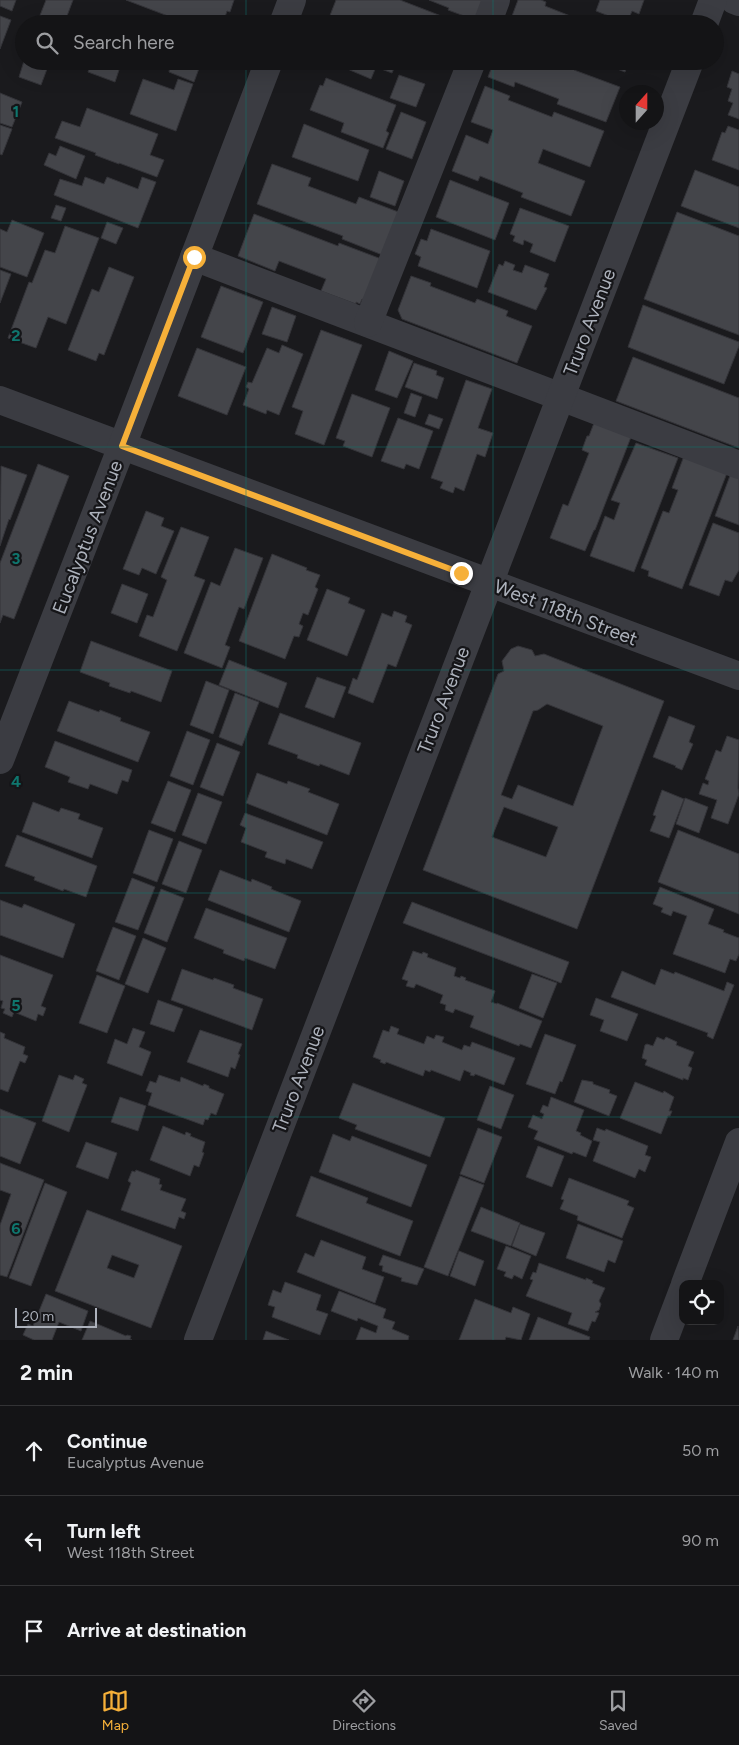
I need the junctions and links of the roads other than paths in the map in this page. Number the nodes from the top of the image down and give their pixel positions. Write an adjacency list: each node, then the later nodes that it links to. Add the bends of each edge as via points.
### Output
1 (292, 0): 6 (street)
2 (496, 0): 7 (street)
3 (713, 0): 8 (street)
4 (734, 0): 5 (street)
5 (739, 2)
6 (286, 15)
7 (490, 15)
8 (707, 15)
9 (266, 70): 12 (street, Eucalyptus Avenue)
10 (468, 70): 13 (street)
11 (687, 70): 14 (street, Truro Avenue)
12 (194, 257): 13 (street); 16 (street, Eucalyptus Avenue)
13 (368, 323): 14 (street)
14 (560, 396): 17 (street); 18 (street, Truro Avenue)
15 (0, 400): 16 (street, West 118th Street)
16 (122, 446): 18 (street, West 118th Street); 20 (street, Eucalyptus Avenue)
17 (739, 465)
18 (488, 582): 19 (street, West 118th Street); 24 (street, Truro Avenue)
19 (739, 676)
20 (0, 760)
21 (739, 1142): 22 (street)
22 (687, 1280)
23 (679, 1301): 25 (street)
24 (198, 1340)
25 (664, 1340)

